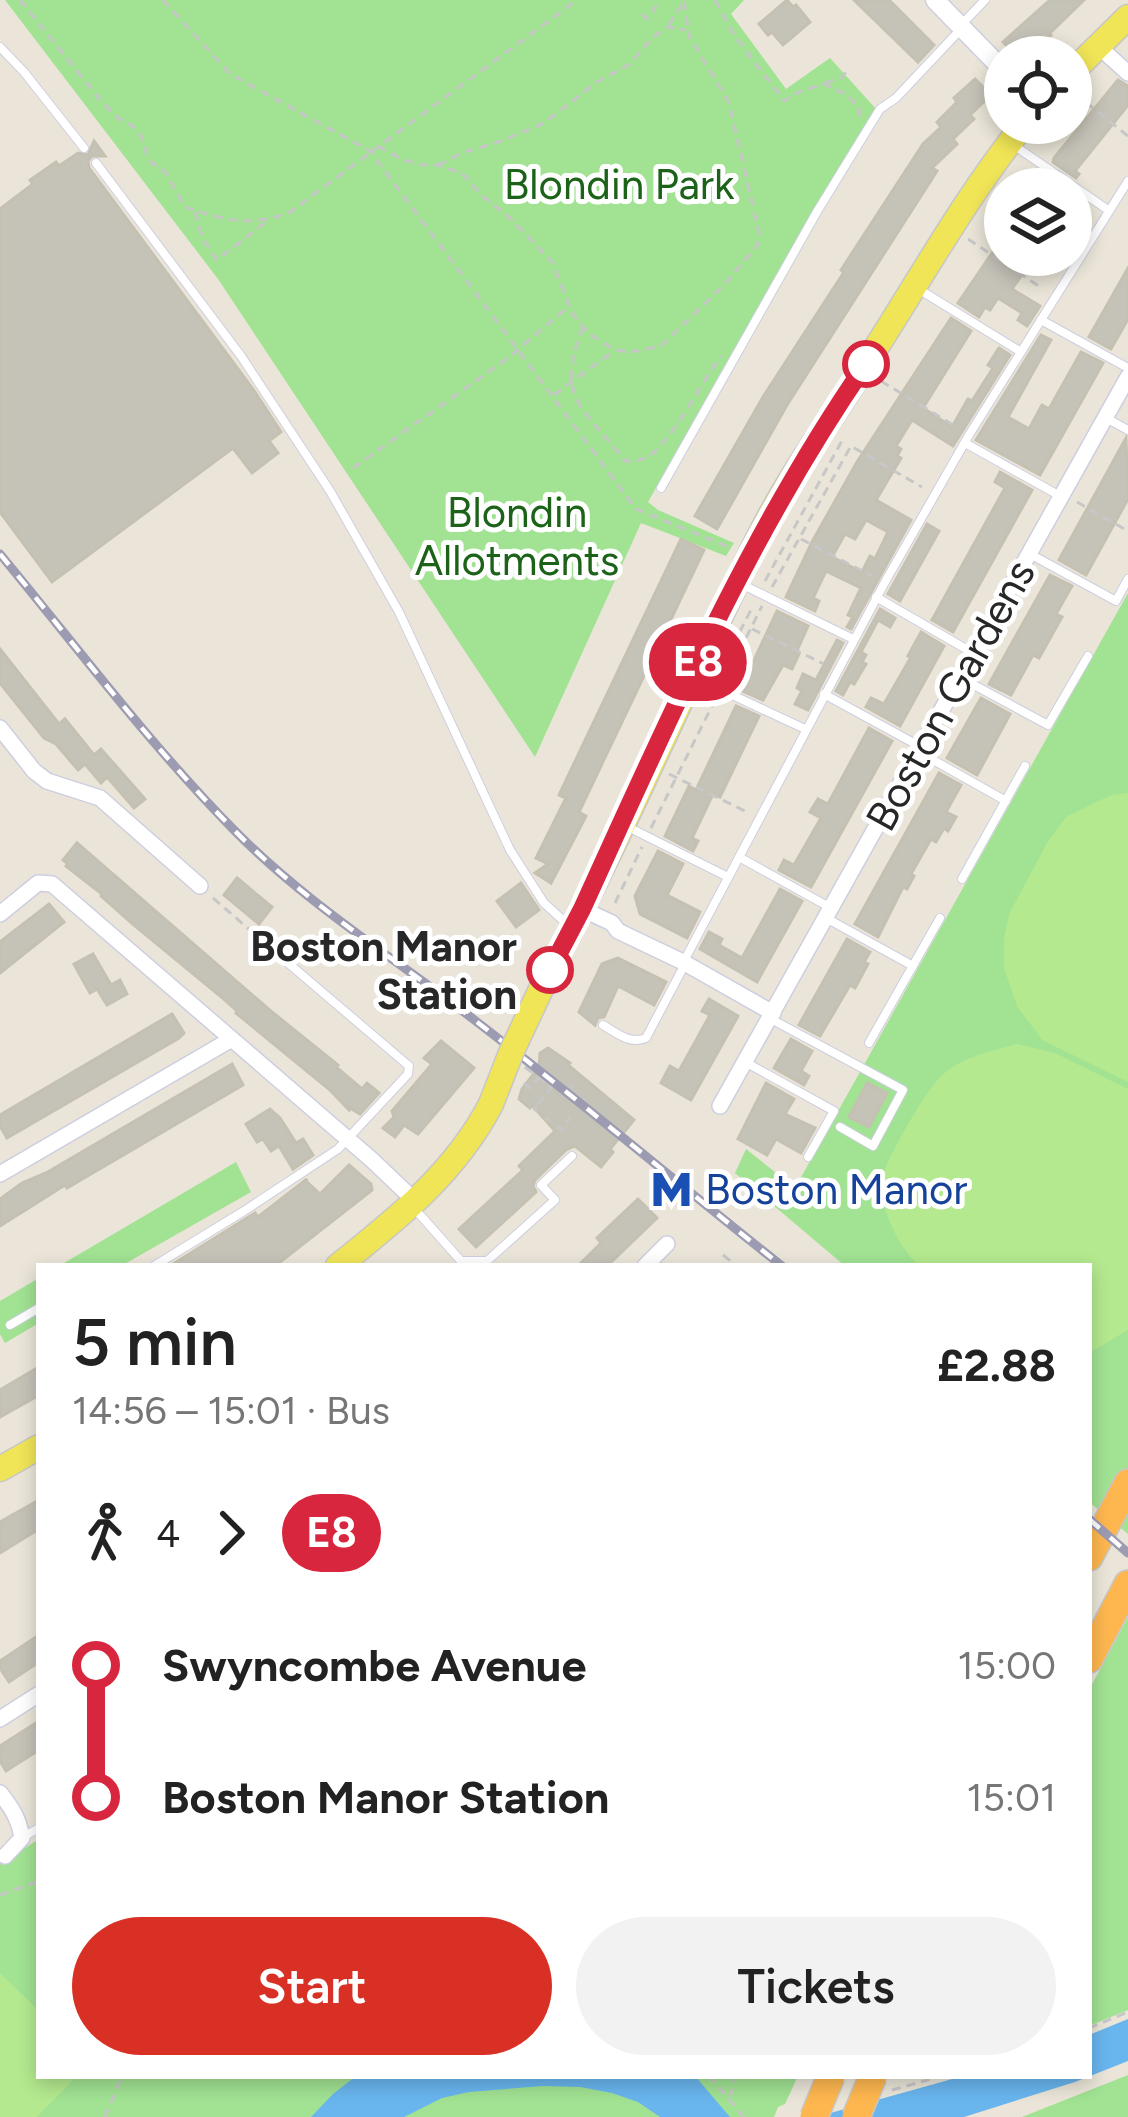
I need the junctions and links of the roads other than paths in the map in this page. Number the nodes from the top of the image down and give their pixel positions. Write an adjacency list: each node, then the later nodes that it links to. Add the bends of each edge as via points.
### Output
1 (935, 0): 4 (street)
2 (985, 0): 4 (lane)
3 (1128, 17): 5 (main road)
4 (961, 27): 7 (street); 23 (lane, via 880,109)
5 (1098, 46): 8 (main road); 9 (street)
6 (0, 47): 12 (lane)
7 (984, 51)
8 (1092, 55)
9 (1128, 73)
10 (1010, 144): 16 (main road)
11 (1030, 144): 15 (lane)
12 (84, 148)
13 (96, 163): 47 (lane, via 330,491 400,612 510,850 556,916)
14 (1128, 181): 15 (lane)
15 (1108, 210): 17 (lane)
16 (914, 286): 18 (lane); 27 (main road, via 749,556)
17 (1041, 320): 18 (lane); 19 (lane)
18 (1021, 352): 22 (lane)
19 (1128, 373): 20 (street, Boston Gardens)
20 (1105, 417): 21 (lane); 24 (street, Boston Gardens)
21 (1128, 430)
22 (967, 439): 24 (lane); 28 (lane)
23 (661, 488)
24 (1061, 495): 25 (street, Boston Gardens)
25 (1029, 553): 26 (lane, via 1116,601); 30 (street, Boston Gardens)
26 (1128, 579)
27 (747, 588): 29 (lane); 33 (main road)
28 (876, 597): 29 (lane); 30 (lane)
29 (854, 639): 34 (lane)
30 (973, 653): 32 (street, Boston Gardens)
31 (1088, 656): 32 (lane, via 1048,725)
32 (960, 677): 37 (street, Boston Gardens)
33 (702, 681): 36 (lane); 40 (main road)
34 (824, 694): 36 (lane); 37 (lane)
35 (0, 728): 44 (street, via 34,771 100,798 153,833)
36 (805, 729): 41 (lane)
37 (920, 749): 39 (lane); 46 (street, Boston Gardens)
38 (1025, 766): 39 (lane)
39 (1006, 801): 43 (lane)
40 (622, 824): 42 (lane); 47 (main road)
41 (739, 857): 42 (lane); 46 (lane)
42 (728, 877): 50 (lane)
43 (962, 879)
44 (200, 886)
45 (0, 914): 54 (street, via 38,883 52,884)
46 (828, 914): 51 (lane); 52 (street, Boston Gardens)
47 (577, 918): 50 (street, via 612,923); 63 (main road, bridge, via 491,1104 456,1159)
48 (940, 918): 51 (lane)
49 (261, 940): 59 (lane, via 409,1066)
50 (684, 963): 52 (street); 53 (lane, via 646,1038)
51 (913, 967): 55 (lane)
52 (771, 1016): 56 (street, Boston Gardens); 58 (lane, via 903,1090 873,1146)
53 (603, 1025)
54 (230, 1040): 59 (street); 62 (street)
55 (869, 1043)
56 (745, 1062): 57 (street, Boston Gardens); 61 (lane, via 834,1111)
57 (721, 1106)
58 (840, 1127)
59 (347, 1140): 63 (street); 65 (lane)
60 (572, 1156): 63 (lane, via 541,1185 555,1200 487,1261 461,1261)
61 (808, 1157)
62 (0, 1174)
63 (413, 1203): 66 (main road)
64 (667, 1244): 67 (street)
65 (159, 1263)
66 (342, 1263)
67 (648, 1263)
68 (36, 1310): 69 (lane)
69 (10, 1325)
70 (36, 1450): 71 (main road)
71 (0, 1469)
72 (1128, 1484): 73 (highway)
73 (1092, 1551)
74 (1128, 1584): 75 (highway)
75 (1092, 1653)
76 (36, 1696): 77 (street)
77 (0, 1719)
78 (0, 1793): 80 (street)
79 (36, 1830): 80 (lane)
80 (22, 1838): 81 (street)
81 (3, 1857)
82 (830, 2079): 84 (highway, bridge)
83 (872, 2079): 85 (highway, bridge)
84 (814, 2117)
85 (856, 2117)

